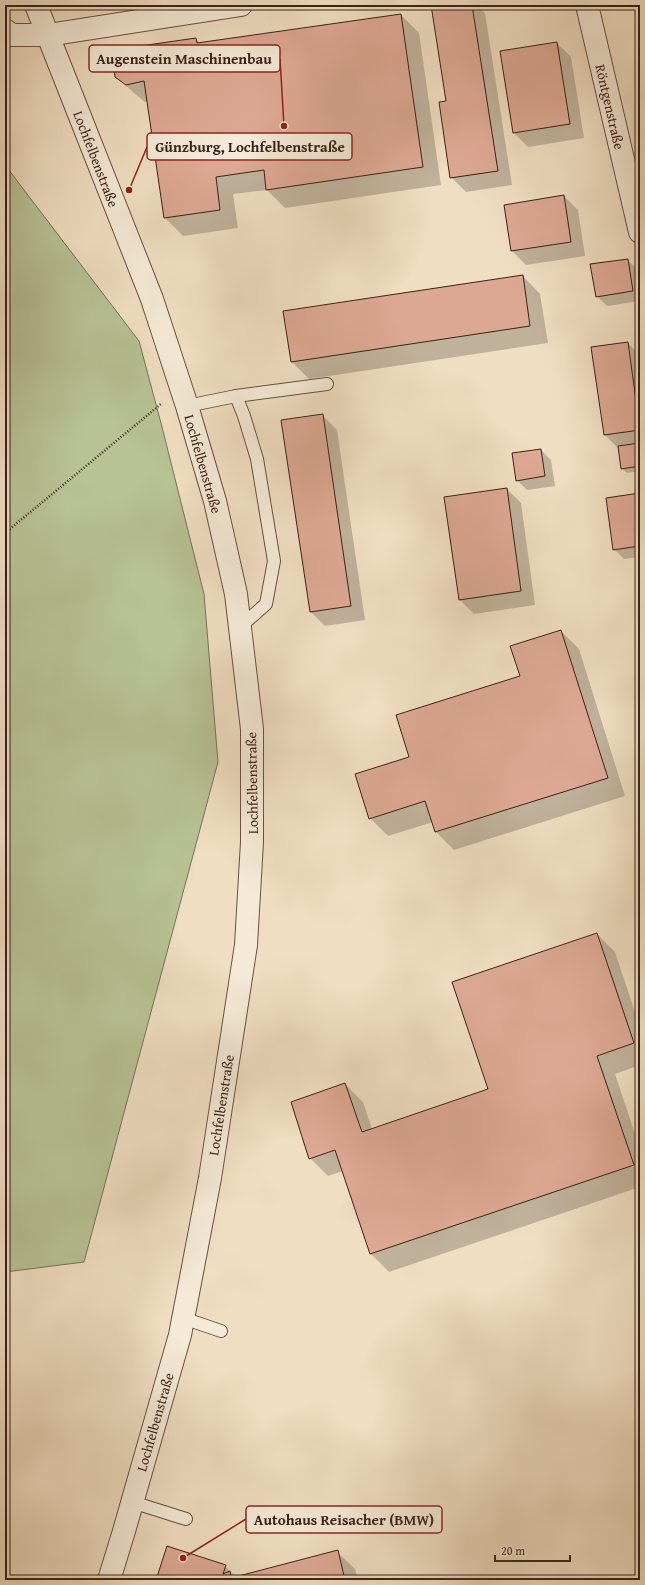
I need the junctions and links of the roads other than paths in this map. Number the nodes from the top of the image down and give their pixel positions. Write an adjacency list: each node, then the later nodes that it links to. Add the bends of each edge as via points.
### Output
1 (36, 5): 5 (street, Lochfelbenstraße)
2 (242, 5): 5 (street)
3 (587, 5): 6 (street, Röntgenstraße)
4 (5, 30): 5 (street, via 12,35)
5 (48, 35): 9 (street, Lochfelbenstraße, via 152,299)
6 (640, 232)
7 (327, 384): 8 (lane)
8 (236, 396): 9 (lane); 10 (lane, via 258,459 274,561 266,604)
9 (185, 399): 10 (street, Lochfelbenstraße, via 214,501 236,594)
10 (240, 627): 11 (street, Lochfelbenstraße, via 252,729 252,842 246,945 210,1178)
11 (183, 1318): 12 (lane); 13 (street, Lochfelbenstraße)
12 (221, 1331)
13 (132, 1502): 14 (lane); 15 (street, Lochfelbenstraße)
14 (186, 1519)
15 (109, 1580)

